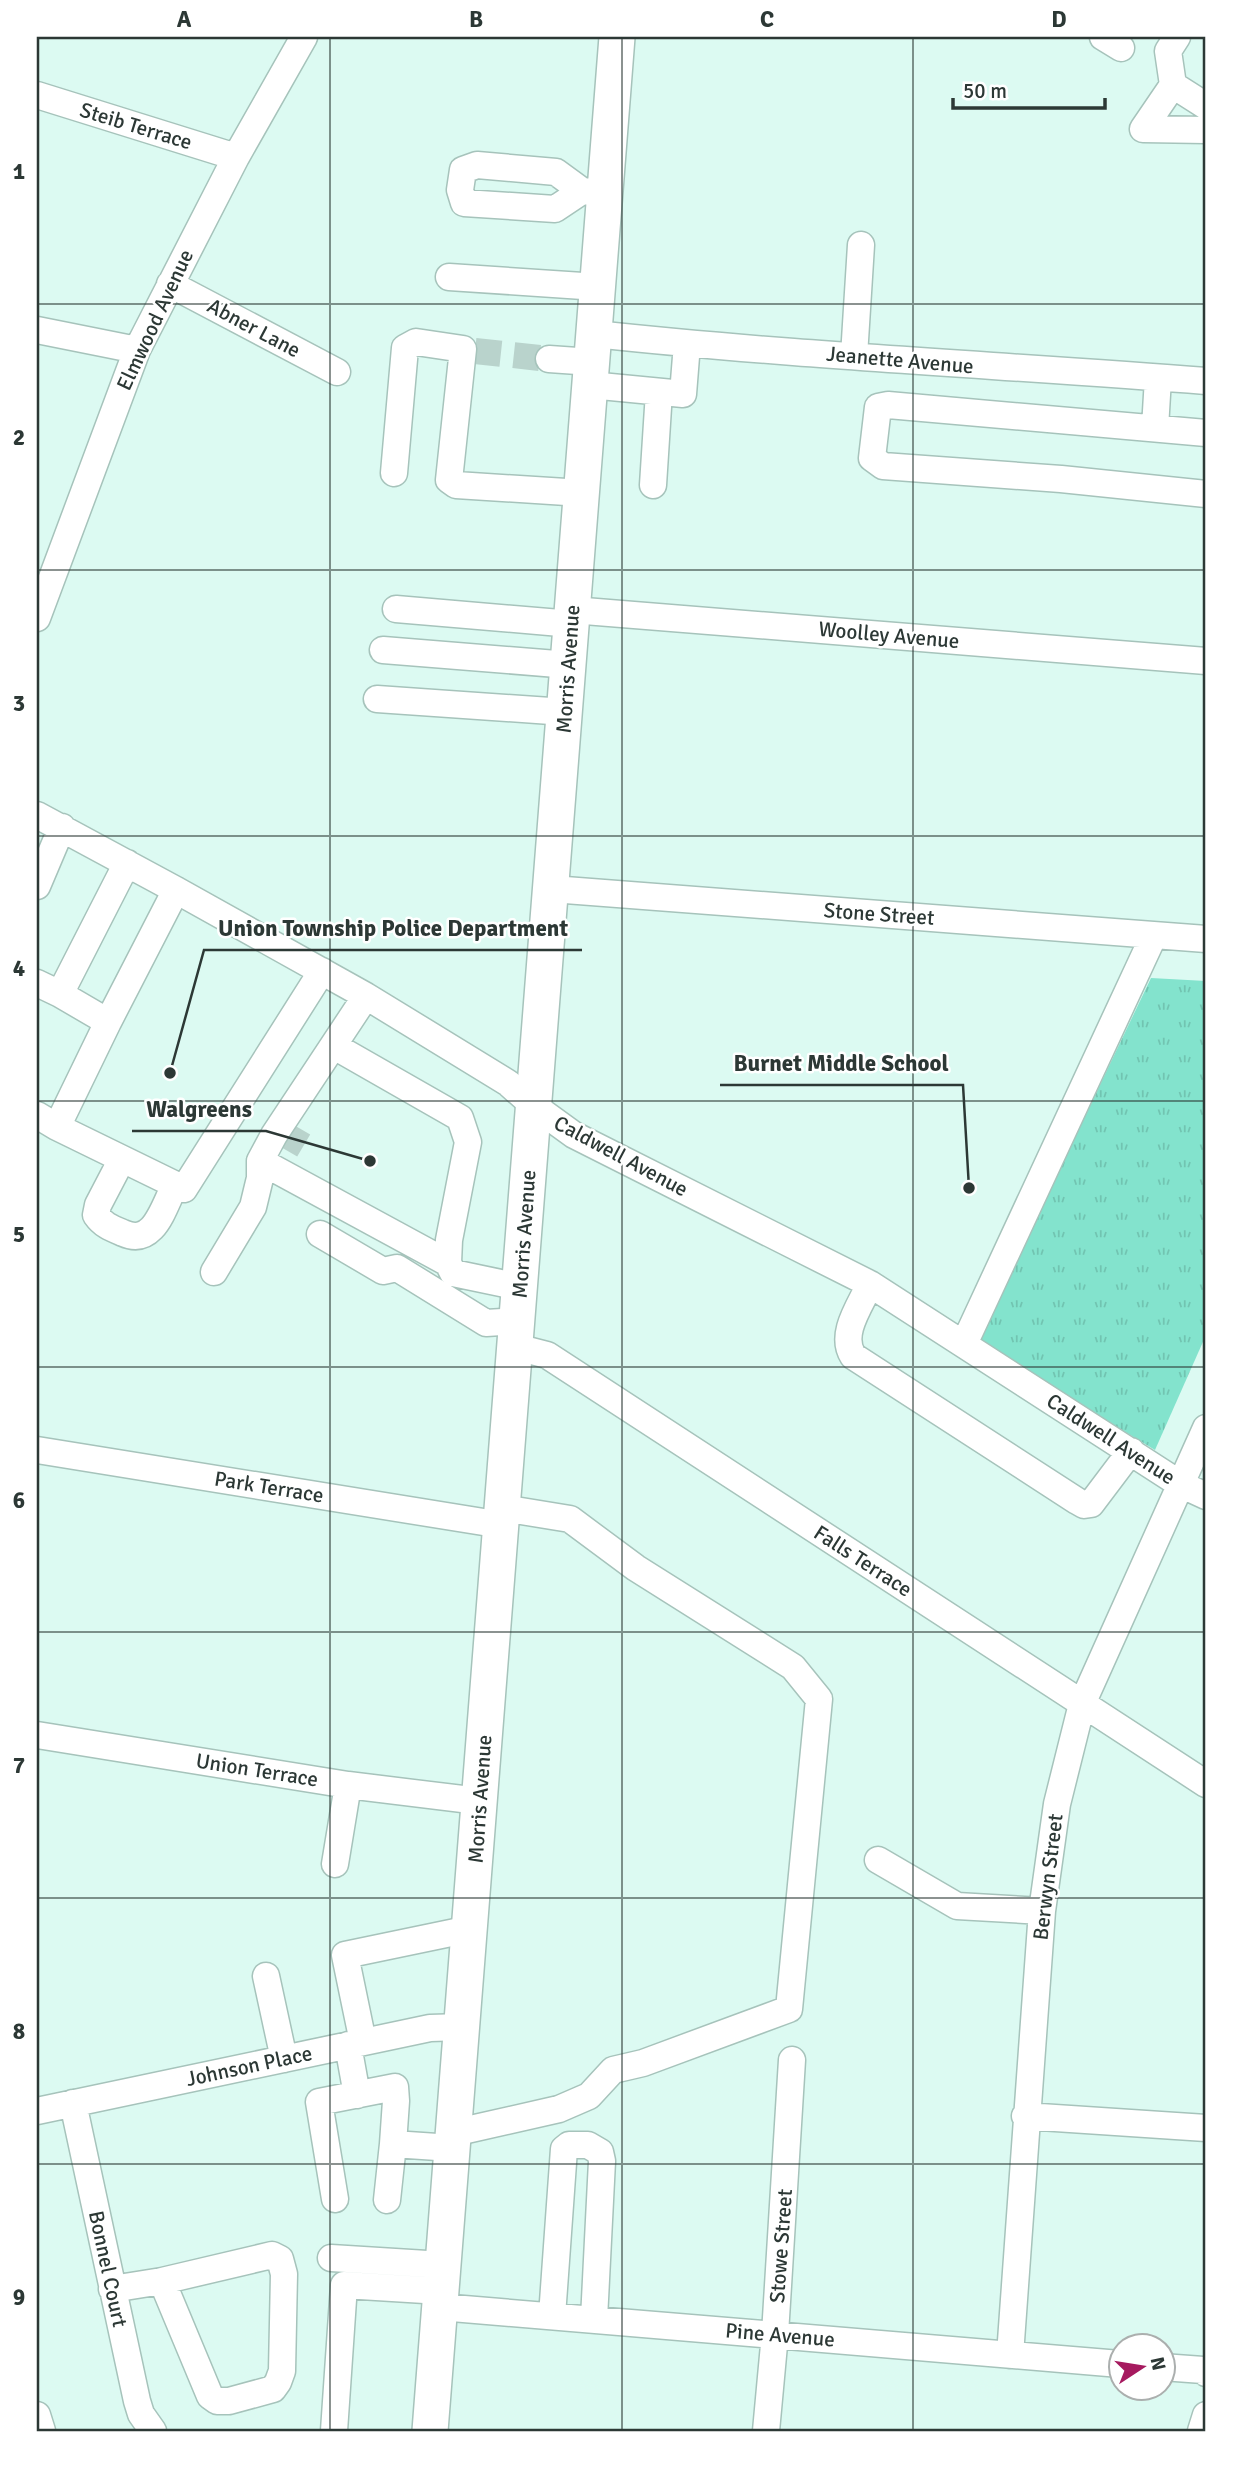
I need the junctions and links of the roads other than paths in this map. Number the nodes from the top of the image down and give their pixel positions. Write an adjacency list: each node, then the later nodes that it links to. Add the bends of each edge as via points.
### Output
1 (304, 37): 8 (street, Elmwood Avenue)
2 (617, 37): 12 (main road, Morris Avenue, via 594,192)
3 (1177, 37): 4 (street, via 1168,51)
4 (1173, 85): 6 (street); 7 (street, via 1143,129)
5 (37, 95): 8 (street, Steib Terrace)
6 (1206, 106)
7 (1206, 130)
8 (236, 157): 11 (street, Elmwood Avenue)
9 (861, 245): 16 (street)
10 (449, 277): 12 (street)
11 (170, 284): 15 (street, Elmwood Avenue); 20 (street, Abner Lane)
12 (598, 287): 18 (main road, Morris Avenue)
13 (37, 330): 15 (street)
14 (687, 344): 16 (street, Jeanette Avenue); 18 (street, Jeanette Avenue); 23 (street, via 683,394)
15 (137, 350): 31 (street, Elmwood Avenue)
16 (854, 356): 19 (street, Jeanette Avenue)
17 (549, 359): 18 (street)
18 (592, 360): 23 (street); 29 (main road, Morris Avenue)
19 (948, 364): 21 (street, Jeanette Avenue); 24 (street)
20 (337, 372)
21 (1158, 378): 22 (street, Jeanette Avenue); 25 (street)
22 (1206, 381)
23 (660, 392): 28 (street)
24 (941, 408): 25 (street); 30 (street, via 878,407 872,458 883,466)
25 (1154, 428): 26 (street)
26 (1206, 433)
27 (394, 473): 29 (street, via 405,348 416,342 469,350 449,480 456,485)
28 (653, 485)
29 (582, 493): 33 (main road, Morris Avenue)
30 (1206, 494)
31 (45, 569): 34 (street, Elmwood Avenue)
32 (396, 609): 33 (street, Woolley Avenue)
33 (572, 617): 36 (street, Woolley Avenue); 37 (main road, Morris Avenue)
34 (37, 618)
35 (383, 650): 37 (street)
36 (1206, 661)
37 (569, 665): 39 (main road, Morris Avenue)
38 (377, 699): 39 (street)
39 (565, 712): 44 (main road, Morris Avenue)
40 (37, 815): 41 (street, Caldwell Avenue)
41 (62, 827): 42 (street, Caldwell Avenue); 43 (street)
42 (127, 863): 45 (street, Caldwell Avenue); 49 (street)
43 (37, 886)
44 (552, 889): 46 (street, Stone Street); 54 (main road, Morris Avenue)
45 (176, 890): 48 (street, Caldwell Avenue); 51 (street)
46 (1154, 935): 47 (street, Stone Street); 65 (street)
47 (1206, 939)
48 (322, 971): 50 (street, Caldwell Avenue); 58 (street)
49 (48, 988): 51 (street)
50 (366, 996): 52 (street); 54 (street, Caldwell Avenue, via 508,1083)
51 (108, 1022): 55 (street)
52 (334, 1046): 53 (street); 60 (street, via 460,1118 468,1142)
53 (308, 1086): 56 (street, via 274,1135); 56 (street, via 307,1115)
54 (534, 1107): 62 (street, Caldwell Avenue, via 574,1135); 63 (main road, Morris Avenue)
55 (47, 1121): 57 (street)
56 (277, 1149): 60 (street); 61 (street, via 260,1178 253,1207)
57 (122, 1159): 58 (street); 58 (street, via 98,1205 96,1215 103,1224 143,1237)
58 (179, 1187)
59 (320, 1234): 64 (street, Falls Terrace, via 383,1271 397,1268 486,1323)
60 (448, 1264): 63 (street, via 453,1273)
61 (214, 1272)
62 (870, 1284): 65 (street, Caldwell Avenue); 68 (street, via 847,1335 853,1356 1077,1501 1091,1504)
63 (520, 1287): 64 (main road, Morris Avenue)
64 (517, 1334): 71 (main road, Morris Avenue); 72 (street, Falls Terrace)
65 (964, 1344): 68 (street, Caldwell Avenue)
66 (1206, 1428): 69 (street, Berwyn Street)
67 (37, 1450): 71 (street, Park Terrace)
68 (1131, 1451): 69 (street, Caldwell Avenue)
69 (1181, 1484): 70 (street, Caldwell Avenue); 72 (street, Berwyn Street)
70 (1206, 1496)
71 (502, 1516): 76 (main road, Morris Avenue); 91 (street, Park Terrace, via 570,1519 636,1568 793,1667 819,1699 789,2009 613,2070 589,2096 559,2109)
72 (1082, 1704): 74 (street, Falls Terrace); 79 (street, Berwyn Street, via 1057,1804)
73 (37, 1735): 75 (street, Union Terrace)
74 (1206, 1784)
75 (348, 1785): 76 (street, Union Terrace); 78 (street)
76 (479, 1801): 80 (main road, Morris Avenue)
77 (878, 1860): 79 (street, via 957,1906)
78 (335, 1864)
79 (1042, 1911): 89 (street, Berwyn Street)
80 (470, 1929): 82 (main road, Morris Avenue); 83 (street, via 345,1955)
81 (267, 1976): 84 (street)
82 (462, 2027): 83 (street, Johnson Place, via 430,2028); 91 (main road, Morris Avenue)
83 (355, 2044): 84 (street, Johnson Place); 86 (street)
84 (284, 2059): 87 (street, Johnson Place)
85 (792, 2060): 101 (street, Stowe Street)
86 (358, 2095): 92 (street, via 395,2087); 93 (street, via 319,2102)
87 (73, 2103): 88 (street, Johnson Place); 98 (street, Bonnel Court)
88 (37, 2111)
89 (1025, 2116): 90 (street); 102 (street, Berwyn Street)
90 (1206, 2128)
91 (453, 2140): 92 (street); 97 (main road, Morris Avenue)
92 (393, 2144): 94 (street)
93 (335, 2199)
94 (387, 2200)
95 (331, 2258): 97 (street)
96 (162, 2281): 96 (street, via 209,2396 229,2401 273,2389 282,2371 284,2274 280,2259 272,2255); 98 (street)
97 (442, 2288): 99 (street, Pine Avenue); 110 (street, via 344,2286); 111 (main road, Morris Avenue)
98 (113, 2289): 109 (street, Bonnel Court, via 137,2401)
99 (552, 2316): 100 (street, Pine Avenue); 100 (street, via 564,2149 588,2145 600,2152 603,2161)
100 (594, 2319): 101 (street, Pine Avenue)
101 (775, 2334): 102 (street, Pine Avenue); 112 (street, Stowe Street)
102 (1010, 2355): 103 (street, Pine Avenue)
103 (1106, 2363)
104 (1205, 2365): 105 (street)
105 (1176, 2366)
106 (1206, 2414): 113 (street)
107 (37, 2415): 108 (street)
108 (42, 2431)
109 (153, 2431)
110 (334, 2431)
111 (430, 2431)
112 (766, 2431)
113 (1201, 2431)

